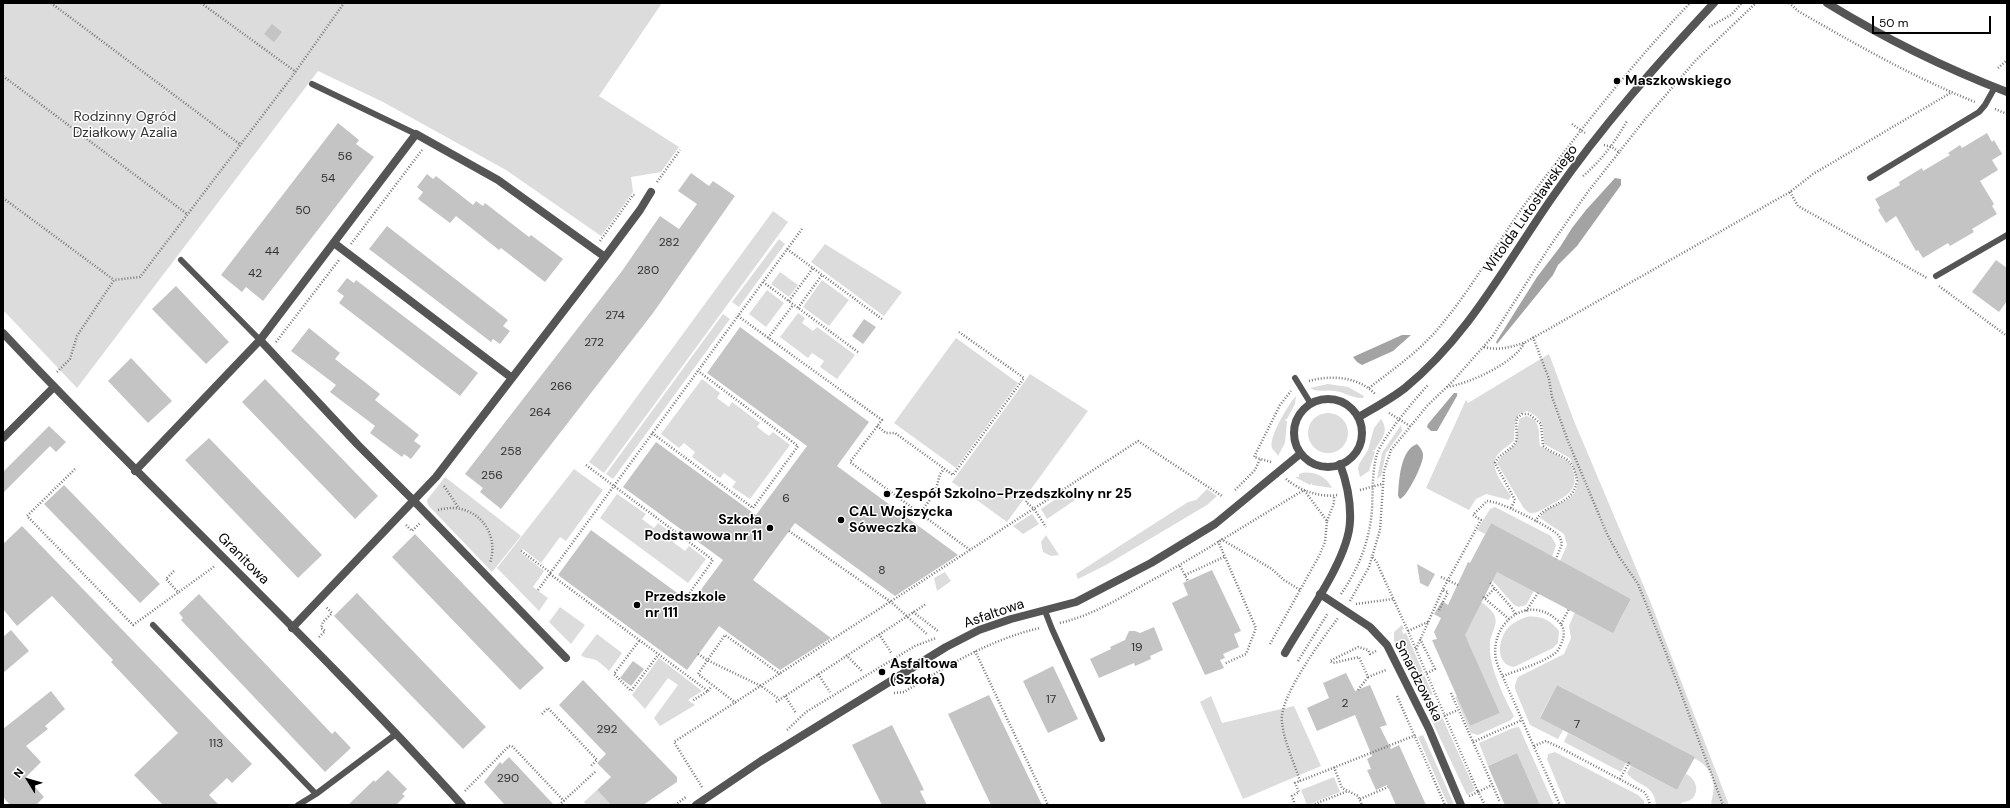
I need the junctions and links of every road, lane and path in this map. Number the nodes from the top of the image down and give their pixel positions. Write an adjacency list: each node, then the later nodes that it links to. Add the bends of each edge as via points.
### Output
1 (51, 3): 26 (path)
2 (201, 3): 13 (path)
3 (344, 3): 13 (path)
4 (1690, 3): 23 (path, via 1655,40)
5 (1714, 3): 74 (street, Witolda Lutosławskiego, via 1654,67 1594,140 1478,308 1451,342 1404,388)
6 (1742, 3): 10 (path, via 1730,15)
7 (1756, 3): 29 (path, via 1696,60 1646,118)
8 (1789, 3): 17 (path, via 1798,11 1867,50)
9 (1827, 3): 16 (street, via 1902,44)
10 (1704, 32)
11 (2007, 60): 12 (path)
12 (1998, 68)
13 (296, 72): 26 (path)
14 (3, 76): 35 (path)
15 (312, 84): 24 (lane)
16 (1995, 87): 18 (street); 19 (lane)
17 (1952, 92): 19 (path); 33 (path, via 1813,174)
18 (2007, 92)
19 (1985, 105): 20 (path); 30 (lane, via 1979,112)
20 (2007, 114)
21 (1628, 118): 27 (path)
22 (1572, 124): 23 (path)
23 (1580, 130): 25 (path); 71 (path, via 1517,215 1454,308 1421,346 1369,388)
24 (416, 134): 38 (street); 39 (street, via 498,180)
25 (1588, 136)
26 (241, 145): 35 (path)
27 (1612, 147): 29 (path); 31 (path, via 1598,164)
28 (680, 150): 32 (path)
29 (1620, 153): 62 (path, via 1548,249)
30 (1870, 178)
31 (1580, 179)
32 (651, 192): 39 (path, via 633,195); 41 (street)
33 (1790, 192): 47 (path, via 1798,206); 58 (path)
34 (3, 198): 46 (path)
35 (187, 214): 46 (path, via 140,277)
36 (802, 229): 40 (path)
37 (2007, 235): 45 (lane)
38 (334, 243): 60 (street); 66 (street)
39 (595, 249): 41 (street)
40 (787, 249): 43 (path); 48 (path)
41 (605, 257): 66 (street)
42 (181, 260): 60 (lane)
43 (813, 268): 44 (path); 50 (path)
44 (822, 275): 52 (path); 54 (path)
45 (1936, 276)
46 (114, 280): 65 (path, via 77,336 70,359)
47 (1931, 281)
48 (763, 282): 50 (path); 53 (path)
49 (1937, 285): 57 (path)
50 (789, 301): 51 (path)
51 (793, 305): 52 (path); 59 (path)
52 (798, 308): 63 (path)
53 (738, 316): 59 (path); 64 (path)
54 (882, 319)
55 (959, 332): 86 (path, via 1024,378 953,475)
56 (3, 333): 70 (street, Granitowa)
57 (2007, 336)
58 (1533, 337): 61 (path); 237 (path, via 1568,441 1607,534 1638,584)
59 (768, 338): 76 (path, via 882,420)
60 (260, 340): 87 (street); 97 (street, via 358,445)
61 (1524, 343): 62 (path, via 1494,350); 69 (path, via 1514,355 1476,379)
62 (1484, 347): 69 (path)
63 (858, 352)
64 (698, 371): 78 (path); 78 (path, via 798,446 753,508)
65 (54, 376)
66 (512, 378): 97 (street, via 436,477)
67 (1295, 378): 72 (lane)
68 (1432, 381): 75 (path)
69 (1447, 387): 77 (path)
70 (54, 388): 79 (street); 87 (street, Granitowa)
71 (1375, 394)
72 (1311, 404): 74 (street, via 1323,399 1334,400 1344,404); 80 (street, via 1304,408 1294,427 1294,438)
73 (1389, 413): 75 (path)
74 (1359, 418): 83 (street, via 1362,431 1360,443 1351,457)
75 (1401, 419): 77 (path); 92 (path, via 1378,453)
76 (877, 426): 86 (path, via 886,433 895,433); 102 (path, via 850,462)
77 (1410, 426): 90 (path, via 1391,450)
78 (652, 434): 91 (path)
79 (3, 438)
80 (1300, 454): 83 (street, via 1313,464 1324,467); 142 (street, Asfaltowa, via 1215,524 1118,582 1076,602)
81 (1254, 457): 82 (path)
82 (1272, 462)
83 (1340, 464): 133 (street, via 1349,493 1350,523 1344,549)
84 (586, 465): 91 (path)
85 (75, 469): 131 (path, via 26,516 133,625)
86 (944, 469): 102 (path, via 935,493)
87 (135, 471): 153 (street, Granitowa)
88 (1288, 480): 93 (path)
89 (442, 481): 98 (path)
90 (1382, 484): 92 (path); 114 (path, via 1380,530)
91 (614, 486): 120 (path); 134 (path, via 713,560)
92 (1373, 486): 138 (path, via 1370,532 1364,552 1346,587)
93 (1304, 490): 105 (path); 109 (path)
94 (1033, 491): 100 (path, via 1026,502)
95 (1222, 496): 100 (path, via 1138,441)
96 (1334, 496): 105 (path)
97 (414, 500): 119 (street); 135 (street)
98 (458, 507): 101 (path); 119 (path, via 481,519 487,528 492,557)
99 (1511, 508): 106 (path); 106 (path, via 1515,500 1495,463 1516,440 1517,418 1522,414 1529,414 1541,424 1543,446 1570,462 1577,481 1571,496 1539,514); 123 (path, via 1487,501 1472,515 1481,520)
100 (1034, 509): 107 (path); 111 (path)
101 (434, 511)
102 (920, 513): 111 (path)
103 (424, 520): 104 (path, via 412,531)
104 (402, 521)
105 (1327, 521): 129 (path, via 1325,542)
106 (1535, 522): 115 (path, via 1557,533 1560,538 1561,550)
107 (1046, 527)
108 (789, 531): 137 (path)
109 (1221, 539): 110 (path); 129 (path, via 1272,569)
110 (1218, 541): 113 (path); 117 (path)
111 (970, 550): 137 (path)
112 (521, 551): 120 (path)
113 (1224, 557): 121 (path); 175 (path, via 1256,628 1246,654)
114 (1372, 557): 136 (path); 136 (path, via 1349,602 1356,604)
115 (1556, 559)
116 (217, 564): 131 (path)
117 (1180, 566): 121 (path); 152 (path, via 1078,619)
118 (174, 571): 131 (path, via 166,579)
119 (482, 572): 172 (street)
120 (551, 574): 128 (path); 160 (path)
121 (1185, 575): 124 (path)
122 (1440, 577): 123 (path)
123 (1448, 580): 126 (path); 130 (path)
124 (1188, 581)
125 (1490, 583): 127 (path)
126 (1458, 585)
127 (1495, 588): 145 (path); 148 (path, via 1484,597)
128 (538, 590)
129 (1300, 590): 161 (path)
130 (1443, 590): 141 (path, via 1448,592); 149 (path)
131 (179, 593)
132 (1538, 593): 143 (path)
133 (1320, 594): 138 (street, Smardzowska); 166 (street)
134 (686, 598)
135 (319, 600): 153 (street); 159 (path, via 332,612 323,622 321,628 325,631)
136 (1394, 600): 155 (path)
137 (891, 602): 146 (path); 179 (path)
138 (1334, 603): 162 (street, Smardzowska, via 1370,627); 174 (path)
139 (926, 604): 144 (path)
140 (1569, 609): 150 (path)
141 (1439, 610)
142 (1046, 611): 152 (lane); 228 (street, Asfaltowa, via 979,630 946,647 761,761)
143 (1526, 611): 145 (path); 150 (path, via 1543,611)
144 (912, 612): 146 (path); 154 (path)
145 (1516, 614): 148 (path)
146 (906, 616): 156 (path); 157 (path)
147 (1338, 618): 214 (path, via 1323,636 1285,703 1282,714 1281,721)
148 (1509, 619): 183 (path, via 1495,644 1496,662)
149 (1428, 622): 155 (path); 158 (path)
150 (1561, 624): 183 (path, via 1564,635 1561,646 1554,654)
151 (153, 625): 220 (lane)
152 (1050, 625): 165 (path, via 1008,637); 206 (lane)
153 (292, 628): 204 (street, Granitowa)
154 (938, 631)
155 (1408, 631): 163 (path)
156 (879, 634): 168 (path); 170 (path)
157 (928, 635)
158 (1420, 639): 163 (path); 181 (path, via 1435,669)
159 (316, 641)
160 (639, 641): 169 (path); 169 (path, via 614,674 631,691)
161 (1270, 644)
162 (1387, 645): 164 (path); 203 (street, Smardzowska)
163 (1416, 649): 181 (path)
164 (1377, 650): 171 (path); 184 (path, via 1370,654 1368,650 1358,647 1330,660 1333,663 1359,657)
165 (975, 651): 191 (path, via 904,692); 229 (path)
166 (1285, 652)
167 (698, 654): 173 (path)
168 (892, 654)
169 (658, 655): 189 (path)
170 (846, 655): 178 (path); 180 (path)
171 (1379, 656)
172 (566, 658)
173 (707, 660): 179 (path, via 725,635); 185 (path); 197 (path, via 698,674)
174 (1298, 661)
175 (1224, 664)
176 (1384, 666): 177 (path)
177 (1386, 670): 182 (path); 184 (path)
178 (863, 672)
179 (780, 674): 185 (path)
180 (818, 674): 190 (path); 193 (path)
181 (1426, 674): 201 (path)
182 (1389, 676)
183 (1503, 676): 202 (path)
184 (1368, 677): 187 (path)
185 (761, 686): 194 (path); 197 (path)
186 (711, 687): 189 (path)
187 (1358, 690)
188 (1394, 690): 205 (path)
189 (708, 691): 195 (path)
190 (830, 692)
191 (888, 693)
192 (1451, 694): 198 (path)
193 (785, 696): 194 (path); 199 (path)
194 (779, 699): 196 (path)
195 (692, 701)
196 (776, 702)
197 (736, 703): 216 (path, via 674,742)
198 (1458, 710): 201 (path); 207 (path)
199 (796, 713)
200 (542, 714): 210 (path, via 548,708 592,754 597,760)
201 (1444, 716): 219 (path)
202 (1522, 720): 207 (path); 208 (path)
203 (1429, 729): 205 (path); 224 (street, Smardzowska)
204 (396, 734): 220 (lane); 223 (street, Granitowa)
205 (1415, 735): 211 (path); 233 (path)
206 (1102, 739)
207 (1473, 742): 215 (path)
208 (1534, 746): 213 (path, via 1546,741); 235 (path)
209 (1630, 761): 213 (path)
210 (591, 766)
211 (1334, 767): 214 (path); 218 (path, via 1342,788)
212 (596, 771): 222 (path)
213 (1620, 779): 236 (path, via 1644,792)
214 (1300, 781): 230 (path, via 1296,783 1299,792 1292,796)
215 (1492, 785): 219 (path); 225 (path)
216 (702, 787)
217 (1388, 787): 221 (path)
218 (1348, 791): 221 (path); 231 (path)
219 (1478, 792): 224 (path); 234 (path)
220 (316, 794): 226 (lane)
221 (1360, 799): 232 (path)
222 (564, 801): 223 (path, via 512,746 509,746); 227 (path)
223 (459, 802)
224 (1460, 802)
225 (1500, 802)
226 (298, 805)
227 (559, 805)
228 (696, 805)
229 (1048, 805)
230 (1295, 805)
231 (1312, 805)
232 (1362, 805)
233 (1445, 805)
234 (1484, 805)
235 (1560, 805)
236 (1650, 805)
237 (1723, 805)

